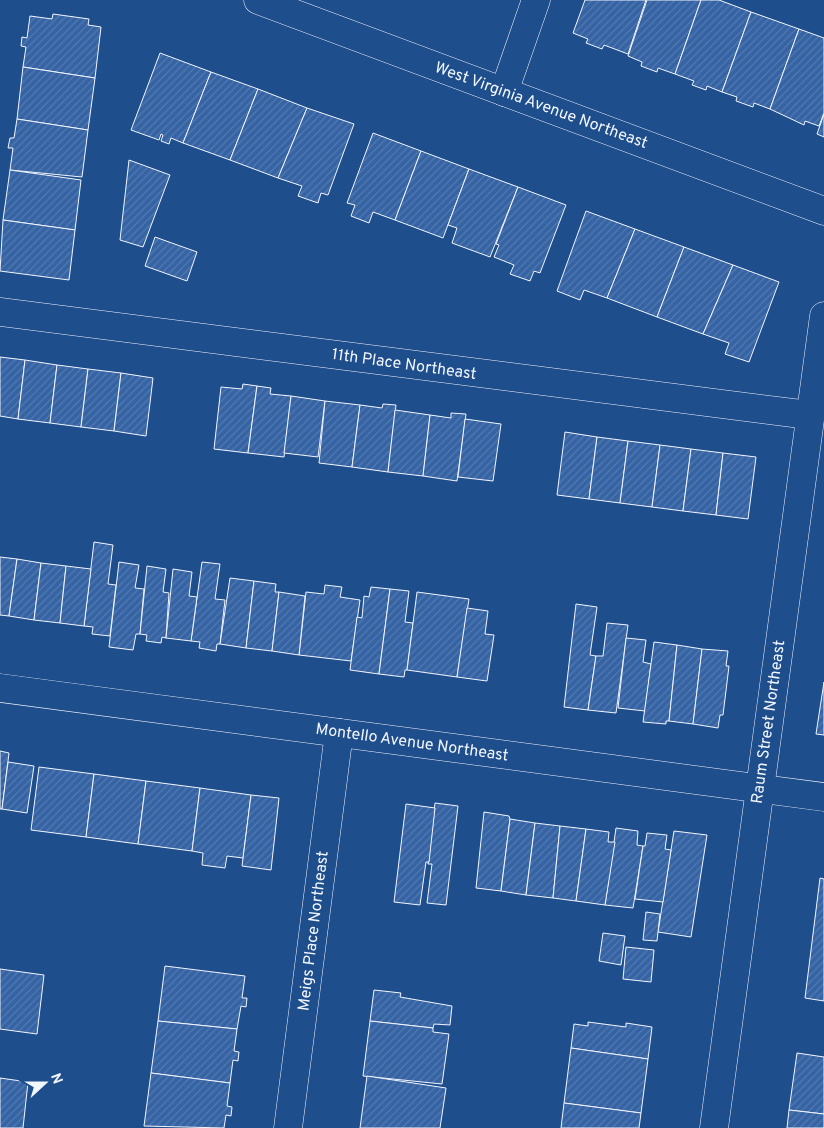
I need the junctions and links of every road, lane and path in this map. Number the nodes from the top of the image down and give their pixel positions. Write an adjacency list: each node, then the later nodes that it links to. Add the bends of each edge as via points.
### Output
1 (258, 0): 3 (street, West Virginia Avenue Northeast)
2 (536, 0): 3 (street)
3 (504, 92): 4 (street, West Virginia Avenue Northeast)
4 (824, 211)
5 (0, 312): 7 (street, 11th Place Northeast)
6 (824, 316): 7 (street, Raum Street Northeast)
7 (809, 415): 10 (street, Raum Street Northeast)
8 (0, 688): 9 (street, Montello Avenue Northeast)
9 (339, 733): 10 (street, Montello Avenue Northeast); 12 (street, Meigs Place Northeast)
10 (758, 790): 11 (street, Montello Avenue Northeast); 13 (street, Raum Street Northeast)
11 (824, 797)
12 (288, 1128)
13 (714, 1128)

